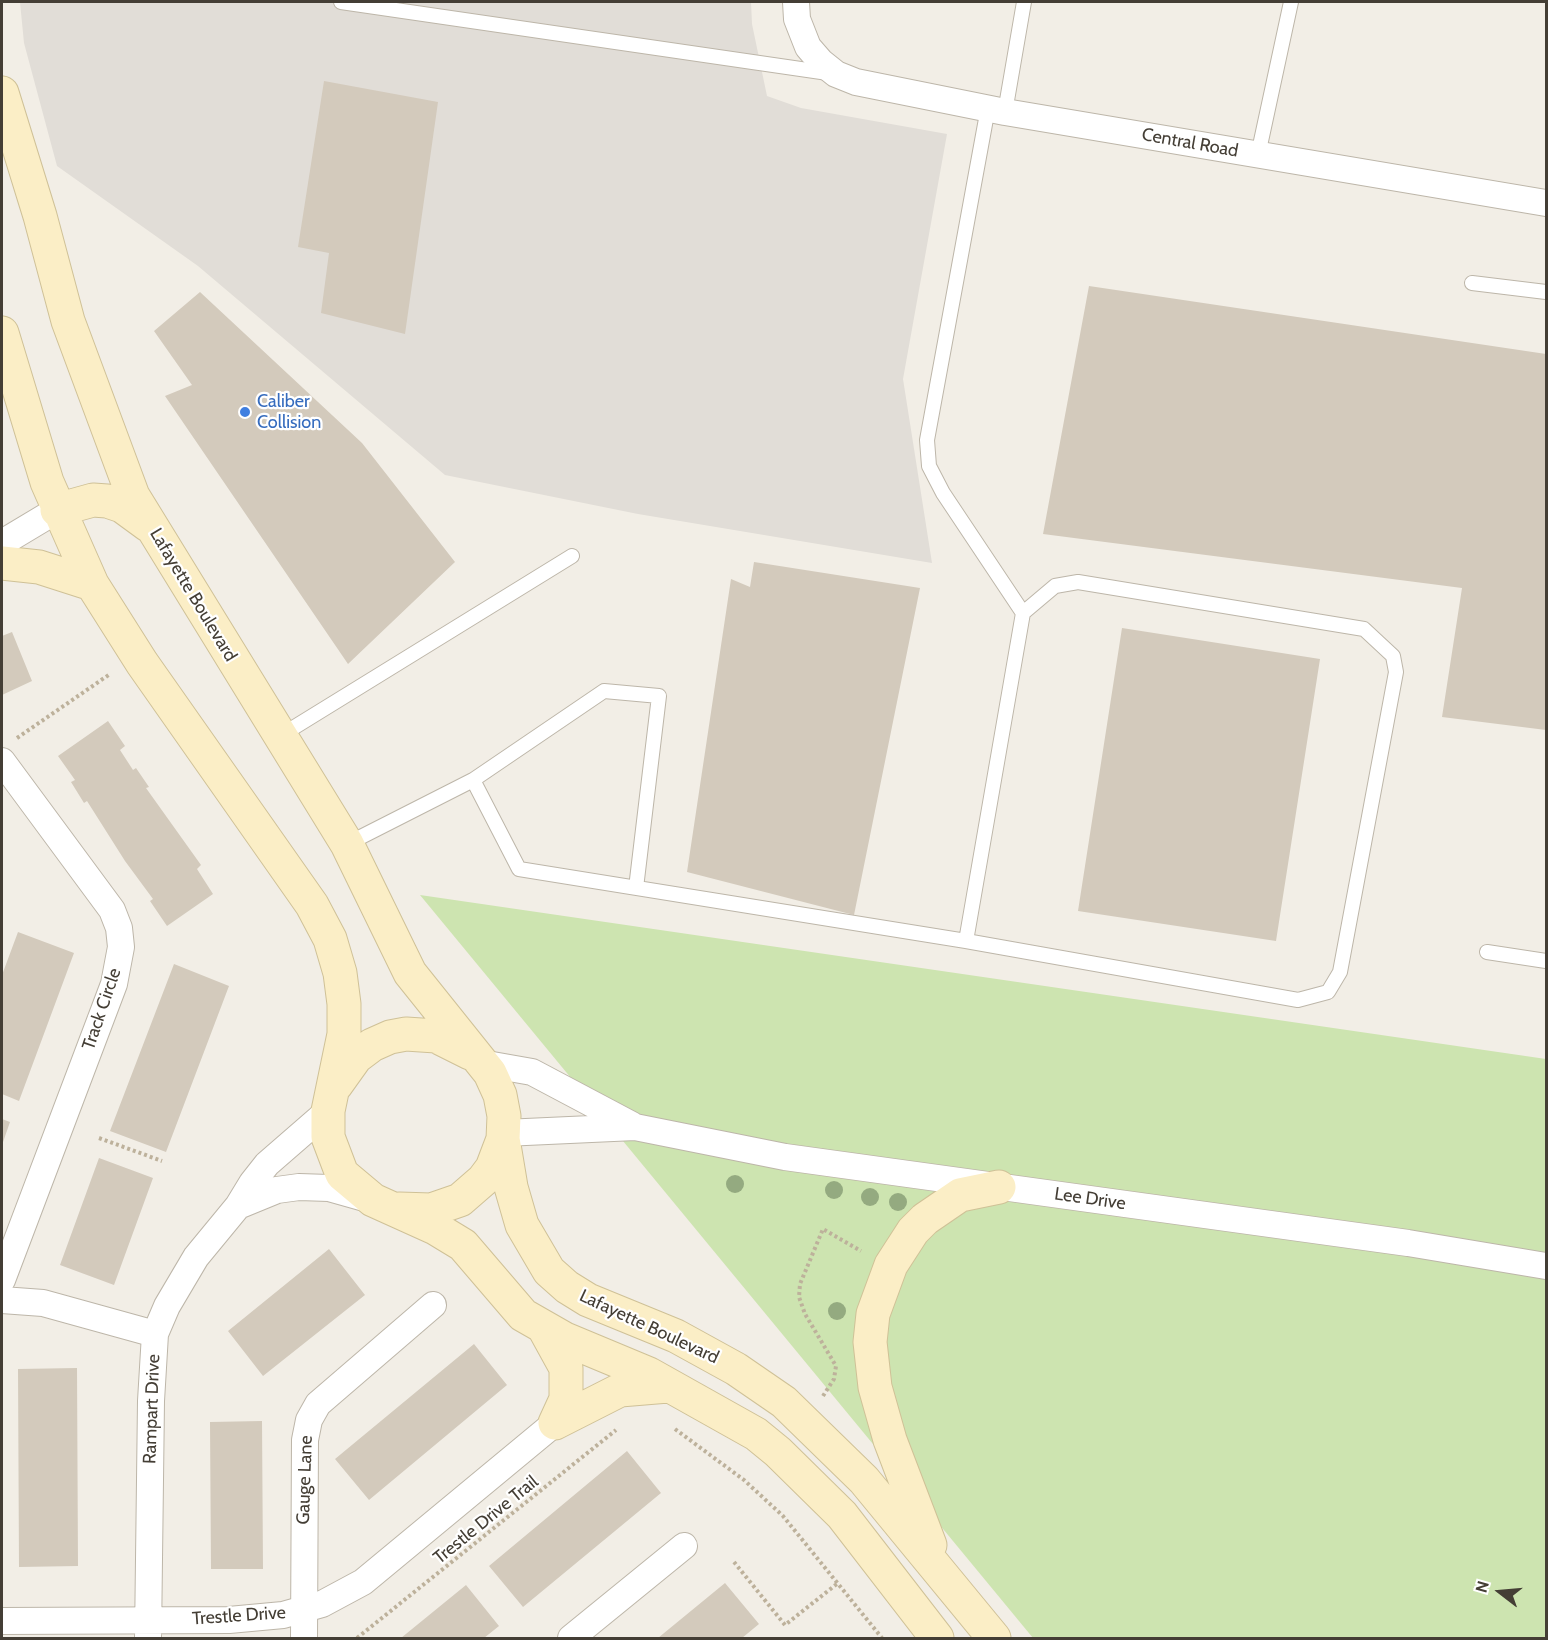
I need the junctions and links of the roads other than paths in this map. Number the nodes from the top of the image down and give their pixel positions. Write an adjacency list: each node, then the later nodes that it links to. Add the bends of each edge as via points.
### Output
1 (341, 2): 5 (lane)
2 (796, 2): 5 (street, via 797,19 808,47)
3 (1024, 2): 7 (lane)
4 (1291, 2): 8 (lane)
5 (836, 74): 7 (street, Central Road, via 856,82)
6 (2, 93): 14 (main road, Lafayette Boulevard, via 68,321 123,473)
7 (996, 110): 8 (street, Central Road); 19 (lane, via 927,440 930,466 943,493)
8 (1258, 155): 9 (street, Central Road)
9 (1546, 203)
10 (1472, 283): 11 (lane)
11 (1546, 292)
12 (2, 333): 13 (main road)
13 (57, 510): 14 (main road, via 93,500 107,501 136,515); 15 (street); 18 (main road)
14 (154, 530): 20 (main road, Lafayette Boulevard)
15 (2, 543)
16 (572, 556): 20 (lane)
17 (2, 563): 18 (main road, via 39,567)
18 (92, 584): 29 (main road, via 142,663 312,904 330,939 344,1004 344,1034)
19 (1023, 613): 25 (lane); 25 (lane, via 1055,586 1078,582 1170,596 1364,629 1393,656 1396,672 1340,972 1328,992 1298,1000)
20 (278, 736): 23 (main road, Lafayette Boulevard)
21 (6, 752): 36 (street, Track Circle, via 112,910 121,946 114,984)
22 (473, 780): 23 (lane); 24 (lane, via 519,869); 24 (lane, via 604,691 659,696)
23 (346, 844): 28 (main road, Lafayette Boulevard, via 410,973)
24 (636, 888): 25 (lane)
25 (966, 941)
26 (1487, 952): 27 (lane)
27 (1546, 961)
28 (477, 1059): 29 (main road, via 436,1036 390,1037 356,1057); 30 (street, via 532,1072); 31 (main road, Lafayette Boulevard, via 490,1073 500,1095)
29 (332, 1098): 33 (main road, via 328,1137 342,1174); 34 (street, Rampart Drive, via 267,1164)
30 (635, 1127): 31 (street); 32 (street, Lee Drive, via 785,1157)
31 (503, 1136): 33 (main road, Lafayette Boulevard, via 492,1168 460,1200 432,1210); 44 (main road, Lafayette Boulevard, via 522,1225 549,1271 588,1300 676,1336 736,1369 784,1402 864,1480)
32 (999, 1187): 35 (street, Lee Drive, via 1408,1243); 44 (main road, via 960,1195 936,1209 913,1231 891,1265 877,1299 871,1329 875,1387 890,1440)
33 (384, 1204): 34 (street, via 328,1188 299,1187 277,1190); 39 (main road, via 463,1245 507,1300)
34 (238, 1206): 40 (street, Rampart Drive, via 196,1257)
35 (1546, 1266)
36 (2, 1280)
37 (2, 1300): 40 (street, via 43,1303)
38 (433, 1305): 45 (street, Gauge Lane, via 318,1404 309,1420 304,1440)
39 (544, 1328): 41 (main road); 42 (main road, via 566,1368 566,1399)
40 (154, 1334): 47 (street, Rampart Drive)
41 (671, 1386): 42 (main road, via 620,1389); 50 (main road, via 756,1434 778,1452 842,1515)
42 (555, 1423): 45 (street, Trestle Drive, via 363,1582)
43 (684, 1546): 49 (street)
44 (940, 1572): 51 (main road, Lafayette Boulevard)
45 (304, 1609): 47 (street, Trestle Drive, via 284,1615); 48 (street, Gauge Lane)
46 (2, 1621): 47 (street, Trestle Drive)
47 (148, 1629)
48 (304, 1638)
49 (571, 1638)
50 (937, 1638)
51 (994, 1638)

